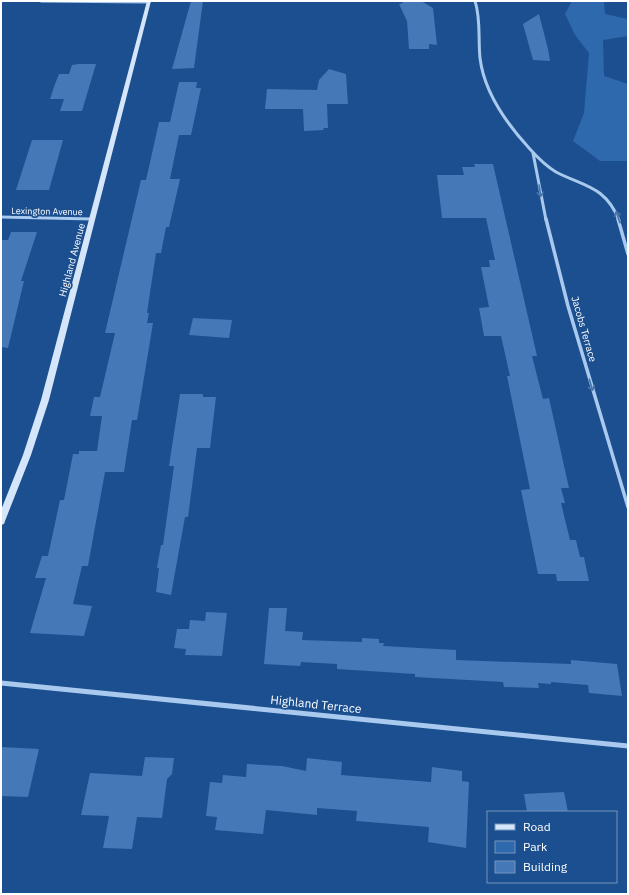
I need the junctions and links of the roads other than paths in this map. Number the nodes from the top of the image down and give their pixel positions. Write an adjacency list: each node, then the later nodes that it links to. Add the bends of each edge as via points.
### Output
1 (41, 1): 3 (street)
2 (475, 1): 4 (street, Jacobs Terrace, via 483,72 494,100)
3 (149, 2): 6 (street, Highland Avenue)
4 (533, 153): 7 (street, Jacobs Terrace, one-way to 4, via 621,224 612,203 587,184 558,173); 8 (street, Jacobs Terrace, one-way to 8, via 541,199 568,306)
5 (1, 217): 6 (street, Lexington Avenue)
6 (93, 219): 9 (street, Highland Avenue, via 45,400)
7 (628, 254)
8 (628, 507)
9 (1, 521)
10 (1, 683): 11 (street, Highland Terrace)
11 (628, 746)

